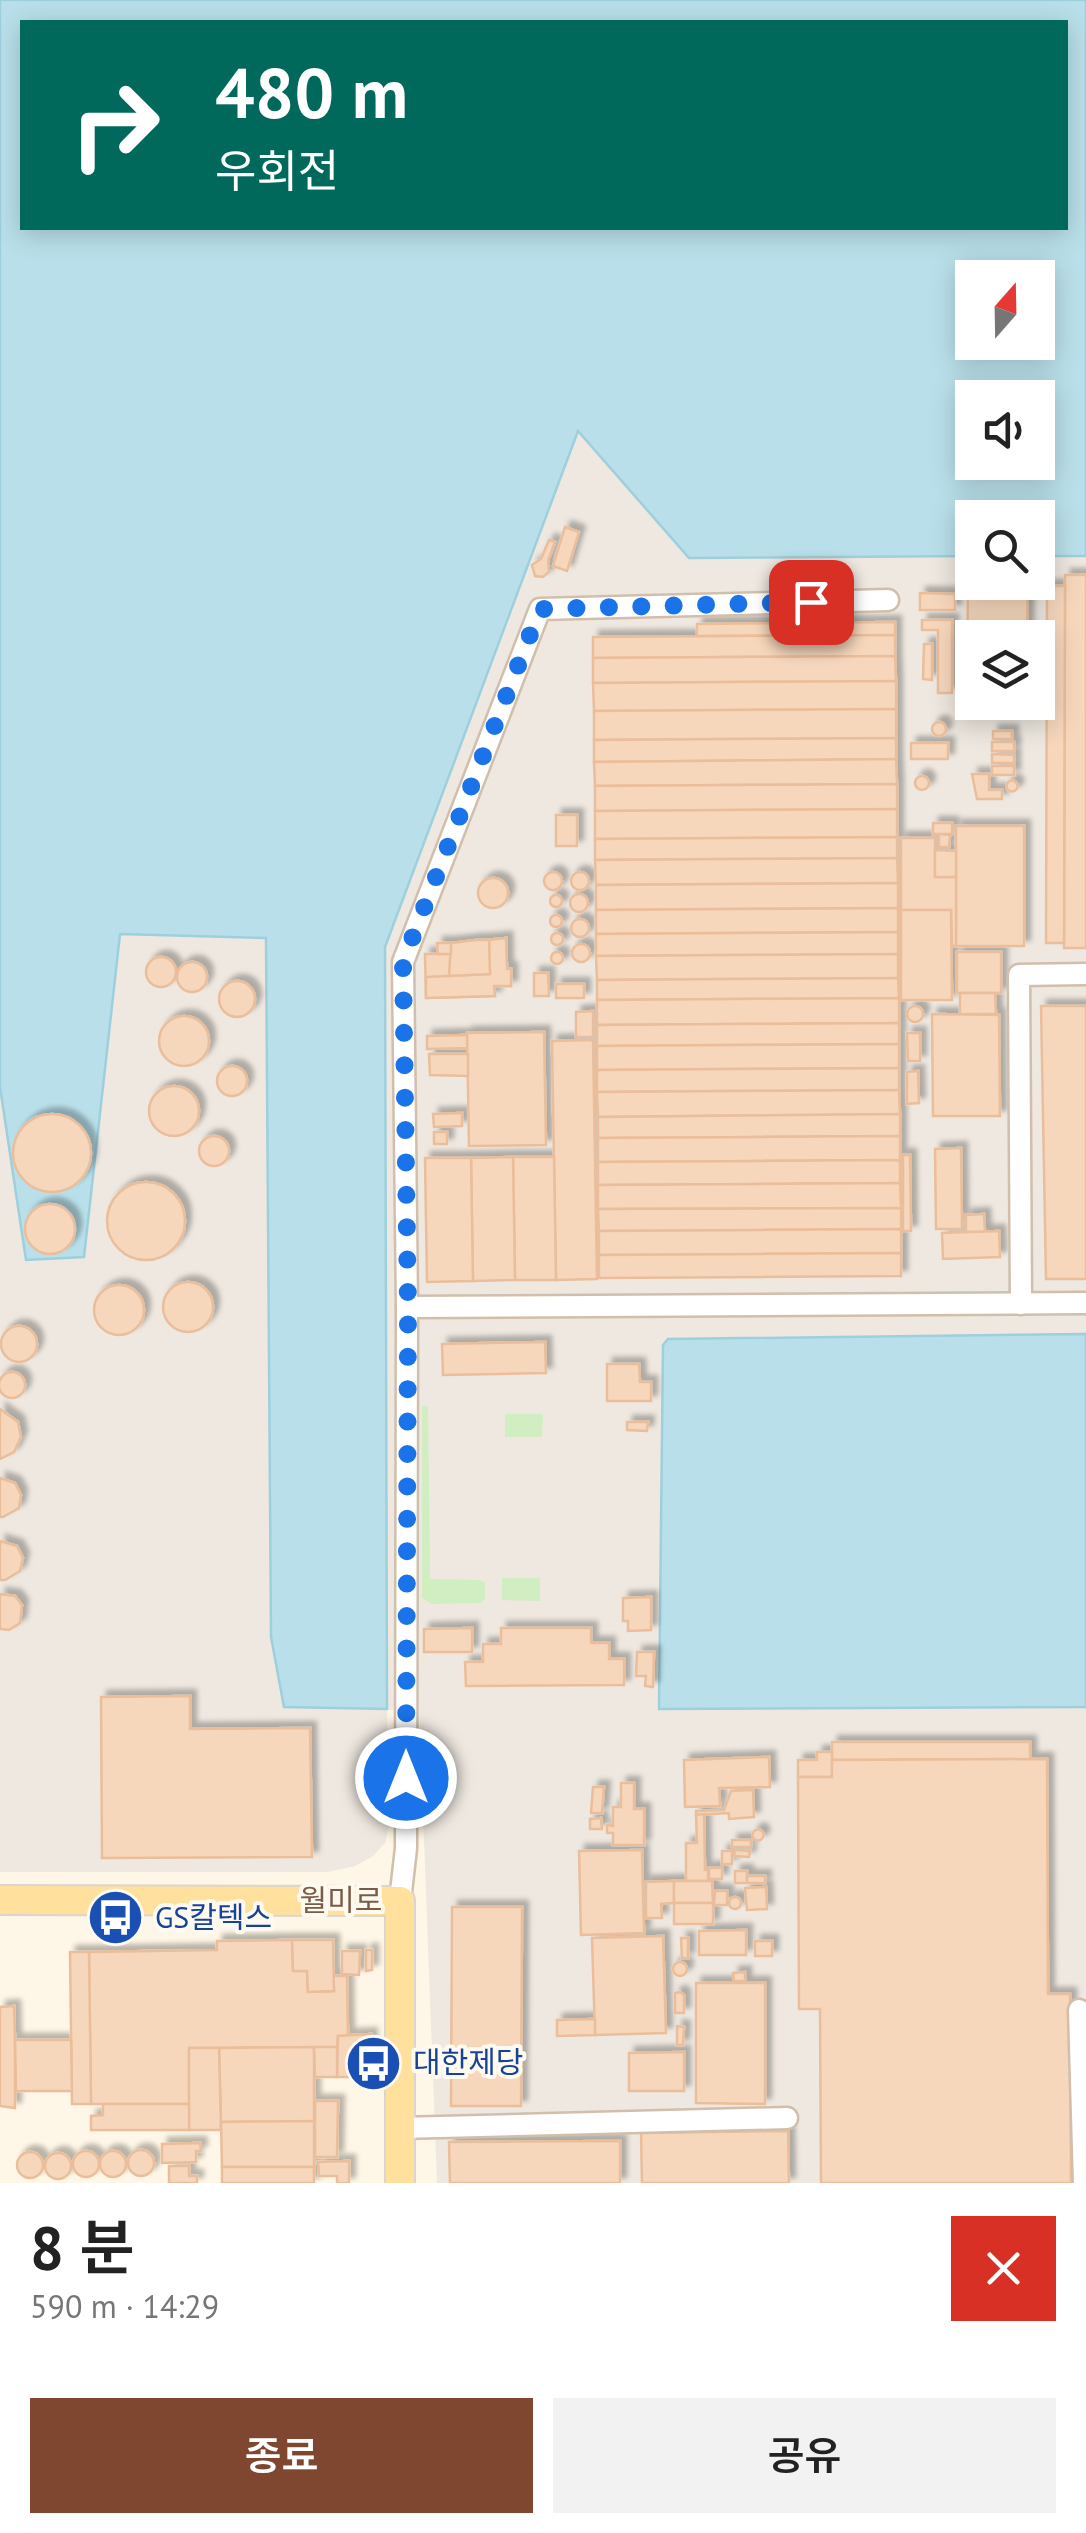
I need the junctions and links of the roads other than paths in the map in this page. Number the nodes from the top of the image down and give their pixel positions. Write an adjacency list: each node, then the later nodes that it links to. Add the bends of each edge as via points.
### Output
1 (888, 600): 5 (street, via 540,609 403,962)
2 (1086, 974): 3 (street, via 1019,976)
3 (1022, 1304): 4 (street); 5 (street)
4 (1086, 1304)
5 (408, 1308): 7 (street, via 406,1848)
6 (0, 1900): 7 (main road, 월미로)
7 (400, 1901): 10 (main road, 월미로)
8 (1079, 2010): 12 (street)
9 (787, 2118): 10 (street)
10 (400, 2128): 11 (main road, 월미로)
11 (400, 2183)
12 (1084, 2183)

